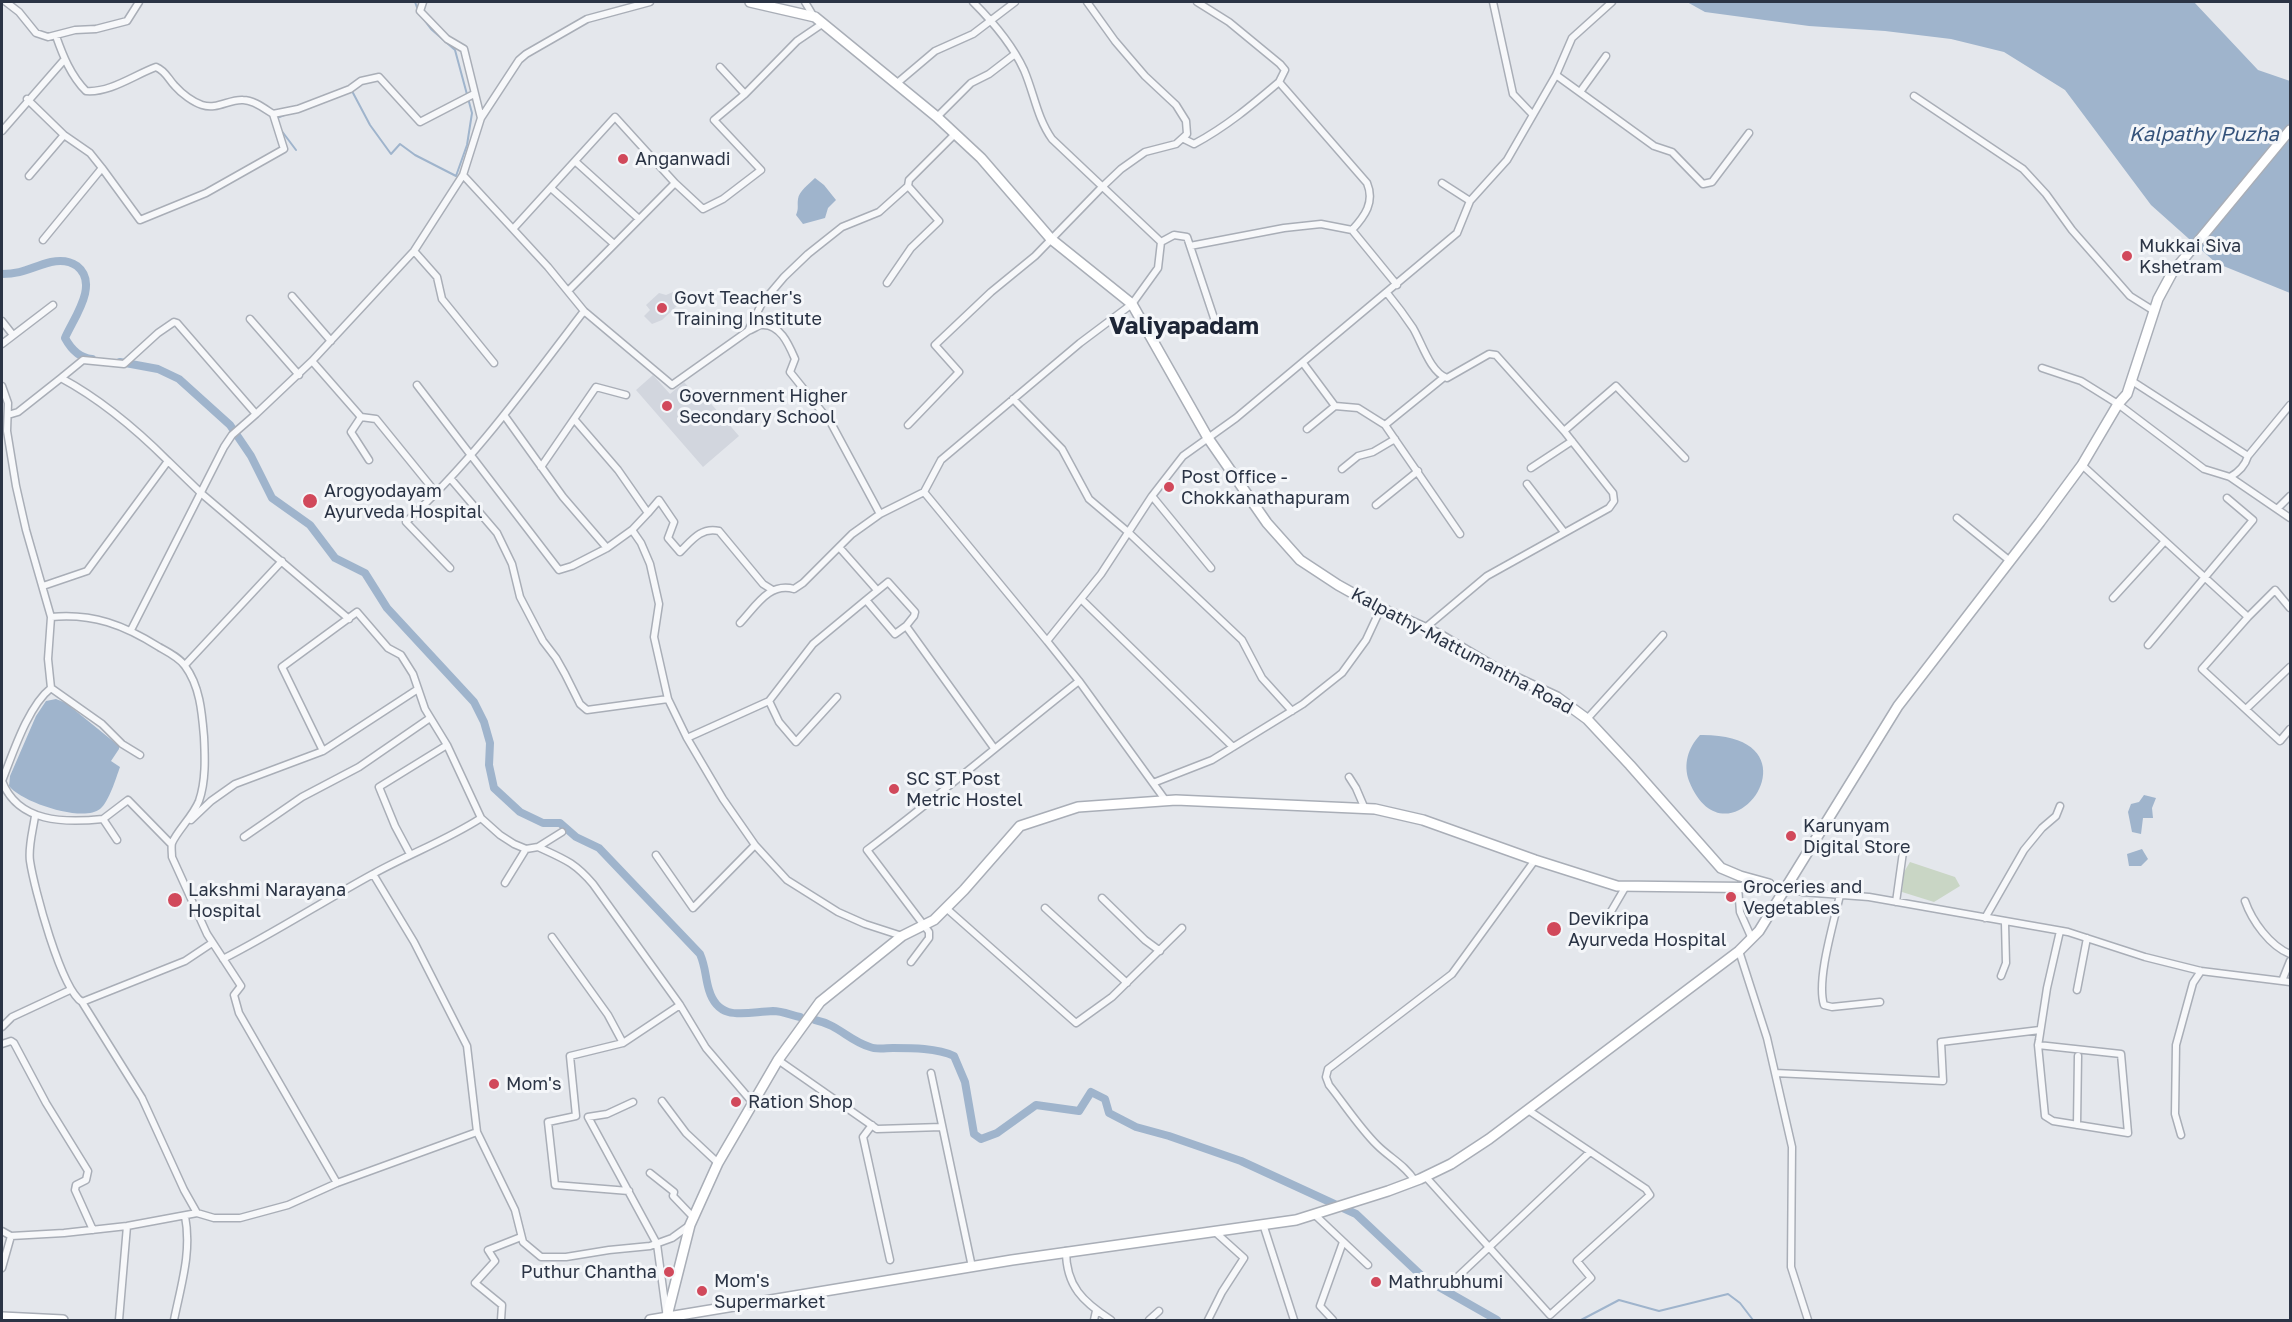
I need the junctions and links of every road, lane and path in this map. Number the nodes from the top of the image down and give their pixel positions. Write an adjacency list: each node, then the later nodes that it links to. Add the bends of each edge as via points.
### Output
1 (6, 2): 15 (street, via 36,33)
2 (139, 2): 15 (street, via 127,21)
3 (423, 2): 24 (street, via 420,11 447,39 464,49)
4 (650, 2): 31 (street, via 587,19 526,54)
5 (750, 2): 14 (street)
6 (805, 2): 14 (street)
7 (973, 2): 13 (street)
8 (1015, 2): 13 (street)
9 (1087, 2): 37 (street, via 1145,76 1176,105 1186,121)
10 (1197, 2): 21 (street, via 1230,22 1280,64 1285,70)
11 (1494, 2): 29 (street, via 1513,94)
12 (1612, 2): 20 (street, via 1572,38)
13 (990, 20): 16 (street); 22 (street, via 973,34 935,51)
14 (818, 21): 22 (street); 25 (street)
15 (56, 36): 18 (street)
16 (1015, 54): 30 (street, via 971,83); 45 (street, via 1042,126)
17 (1606, 56): 23 (street)
18 (64, 60): 27 (street); 28 (street, via 86,91 94,92 156,67 204,106 243,100)
19 (720, 67): 25 (street)
20 (1556, 75): 23 (street); 29 (street)
21 (1279, 82): 37 (street, via 1213,134 1194,144); 50 (street, via 1367,183 1372,194 1368,207)
22 (896, 84): 30 (street)
23 (1580, 92): 34 (street, via 1654,147 1672,152 1703,184 1712,182)
24 (474, 94): 28 (street, via 420,122 379,76 298,109); 31 (street)
25 (745, 94): 42 (street, via 714,120 761,170 703,209)
26 (1914, 96): 65 (street, via 2023,169 2130,296)
27 (27, 99): 33 (street); 36 (street)
28 (273, 114): 39 (street, via 284,149 206,193 140,220)
29 (1533, 115): 47 (street, via 1507,160)
30 (938, 117): 35 (street)
31 (481, 118): 40 (street)
32 (2290, 130): 65 (street, via 2182,259)
33 (2, 131)
34 (1749, 133)
35 (955, 134): 44 (street, via 909,180); 51 (street)
36 (64, 135): 39 (street, via 90,153); 41 (street)
37 (1184, 139): 45 (street, via 1145,152)
38 (576, 162): 42 (street, via 615,117); 46 (street); 48 (street)
39 (102, 168): 52 (street)
40 (464, 175): 49 (street); 56 (street)
41 (29, 176)
42 (675, 183): 48 (street)
43 (1442, 183): 47 (street)
44 (908, 186): 57 (street, via 939,221 911,248); 69 (street, via 879,212 842,227 808,254 762,303)
45 (1101, 188): 51 (street); 53 (street)
46 (552, 189): 49 (street); 54 (street)
47 (1470, 201): 58 (street, via 1457,233)
48 (639, 219): 54 (street)
49 (513, 229): 59 (street)
50 (1352, 230): 55 (street, via 1321,224); 58 (street)
51 (1051, 239): 62 (street); 93 (street, via 935,345 959,372)
52 (44, 240)
53 (1161, 242): 55 (street, via 1174,235 1187,237); 62 (street, via 1158,268)
54 (614, 244): 59 (street)
55 (1190, 246): 68 (street)
56 (414, 251): 71 (street); 74 (street, via 437,278 442,299)
57 (887, 283)
58 (1397, 285): 60 (street)
59 (568, 291): 64 (street)
60 (1387, 293): 75 (street); 79 (street, via 1413,327)
61 (292, 297): 71 (street)
62 (1132, 304): 84 (street); 97 (street, Kalpathy-Mattumantha Road)
63 (53, 305): 70 (street)
64 (584, 311): 69 (street, via 672,385); 90 (street)
65 (2154, 311): 80 (street)
66 (250, 319): 77 (street)
67 (2, 321): 70 (street)
68 (1218, 327)
69 (748, 331): 122 (street, via 761,325 773,327 787,342 795,359 790,372 831,423)
70 (13, 335): 72 (street)
71 (331, 341): 73 (street)
72 (2, 344)
73 (312, 361): 77 (street); 91 (street)
74 (494, 363)
75 (1303, 363): 87 (street); 97 (street)
76 (2042, 368): 85 (street, via 2081,381)
77 (299, 375): 88 (street)
78 (61, 378): 88 (street, via 83,360 124,364 158,333 177,322); 89 (street, via 18,412); 104 (street, via 106,408)
79 (1443, 378): 94 (street); 96 (street, via 1489,354 1496,355)
80 (2132, 381): 85 (street); 101 (street)
81 (417, 385): 100 (street)
82 (2, 386): 89 (street)
83 (626, 395): 92 (street, via 596,387)
84 (1013, 399): 113 (street, via 940,460); 126 (street, via 1062,449 1089,499)
85 (2118, 404): 105 (street); 110 (street, via 2204,469)
86 (2290, 405): 101 (street)
87 (1335, 406): 94 (street, via 1358,408); 95 (street)
88 (256, 414): 114 (street, via 232,435)
89 (8, 415): 137 (street, via 16,486)
90 (504, 415): 100 (street); 106 (street)
91 (361, 417): 103 (street, via 351,432); 115 (street, via 376,419)
92 (574, 418): 106 (street); 121 (street)
93 (908, 425)
94 (1385, 425): 98 (street)
95 (1307, 429)
96 (1564, 431): 99 (street); 102 (street, via 1616,386)
97 (1208, 438): 116 (street, via 1183,456); 143 (street, Kalpathy-Mattumantha Road, via 1261,514 1300,560)
98 (1395, 439): 108 (street, via 1358,456); 109 (street)
99 (1572, 441): 107 (street); 127 (street, via 1613,493 1614,501 1609,508)
100 (471, 454): 111 (street); 131 (street, via 559,570)
101 (2248, 456): 110 (street, via 2239,472)
102 (1685, 458)
103 (369, 460)
104 (168, 461): 114 (street); 137 (street, via 87,571)
105 (2082, 465): 129 (street); 133 (street)
106 (541, 466): 131 (street)
107 (1531, 468)
108 (1342, 469)
109 (1418, 471): 119 (street); 128 (street)
110 (2230, 477): 120 (street)
111 (450, 478): 115 (street); 161 (street, via 497,532 512,564 520,597 580,704 587,710)
112 (1527, 484): 127 (street)
113 (924, 492): 122 (street); 153 (street)
114 (202, 494): 132 (street); 151 (street)
115 (437, 494): 134 (street, via 406,522)
116 (1152, 495): 126 (street); 135 (street)
117 (2290, 496): 120 (street)
118 (2227, 498): 136 (street, via 2253,520)
119 (1376, 505)
120 (2277, 509): 124 (street)
121 (648, 513): 125 (street); 138 (street, via 659,500 674,522 668,538 680,552 697,535 711,529 719,531)
122 (880, 514): 130 (street)
123 (1957, 518): 133 (street)
124 (2290, 518)
125 (632, 530): 131 (street); 161 (street, via 650,564 659,604 654,637)
126 (1128, 532): 141 (street); 164 (street, via 1242,640 1262,678)
127 (1564, 532): 150 (street, via 1487,576)
128 (1460, 534)
129 (2165, 541): 136 (street); 140 (street)
130 (839, 547): 138 (street, via 794,589); 139 (street)
131 (607, 548)
132 (282, 561): 147 (street); 155 (street)
133 (2010, 561): 199 (street, via 1898,706)
134 (450, 568)
135 (1211, 568)
136 (2204, 577): 146 (street); 154 (street)
137 (43, 586): 145 (street)
138 (771, 589): 148 (street)
139 (877, 590): 142 (street); 149 (street, via 888,582 915,612)
140 (2113, 598)
141 (1081, 599): 153 (street); 170 (street)
142 (866, 600): 149 (street, via 895,634); 162 (street, via 813,644)
143 (1381, 608): 150 (street, Kalpathy-Mattumantha Road); 164 (street, via 1366,640 1342,673)
144 (2290, 608): 146 (street, via 2275,590)
145 (51, 617): 151 (street, via 91,618); 158 (street)
146 (2248, 617): 163 (street, via 2202,669)
147 (349, 619): 159 (street, via 357,612 388,648 401,655); 172 (street, via 282,667)
148 (740, 623)
149 (906, 626): 171 (street)
150 (1424, 629): 166 (street, Kalpathy-Mattumantha Road, via 1557,698)
151 (131, 630): 155 (street)
152 (1663, 635): 166 (street)
153 (1047, 641): 157 (street)
154 (2148, 645)
155 (185, 665): 183 (street, via 199,697 205,771 199,800)
156 (2290, 667): 163 (street)
157 (1079, 681): 171 (street); 176 (street)
158 (51, 688): 173 (street); 175 (street, via 43,694 26,724)
159 (418, 689): 165 (street); 172 (street)
160 (837, 697): 162 (street, via 795,741 779,722)
161 (668, 699): 168 (street)
162 (769, 701): 168 (street)
163 (2246, 710): 167 (street, via 2280,741)
164 (1292, 711): 170 (street)
165 (430, 718): 169 (street); 185 (street, via 359,767 302,797)
166 (1587, 720): 199 (street, Kalpathy-Mattumantha Road, via 1721,868)
167 (2290, 729)
168 (687, 738): 188 (street)
169 (447, 745): 181 (street); 192 (street, via 379,786)
170 (1233, 747): 176 (street, via 1212,760)
171 (994, 748): 209 (street, via 867,850)
172 (323, 751): 183 (street, via 235,784)
173 (140, 755)
174 (1349, 777): 179 (street)
175 (2, 781): 180 (street, via 8,795)
176 (1153, 783): 177 (street)
177 (1166, 801): 179 (street); 204 (street, via 1077,807 1020,826)
178 (2060, 806): 207 (street, via 2056,816 2024,850)
179 (1365, 809): 194 (street, via 1423,820)
180 (35, 816): 182 (street, via 78,822); 228 (street, via 30,860 58,962)
181 (481, 818): 190 (street, via 500,835); 192 (street)
182 (103, 819): 186 (street); 187 (street, via 128,800)
183 (186, 824): 187 (street)
184 (562, 832): 189 (street)
185 (244, 837)
186 (117, 840)
187 (171, 844): 216 (street, via 172,857)
188 (754, 845): 193 (street, via 693,908); 212 (street, via 787,880 838,912)
189 (538, 847): 190 (street); 232 (street, via 580,869)
190 (526, 849): 196 (street)
191 (1903, 852): 203 (street)
192 (410, 854): 195 (street)
193 (656, 855)
194 (1535, 860): 197 (street); 255 (street, via 1452,974 1328,1069 1329,1085 1378,1146 1404,1165)
195 (373, 874): 220 (street); 249 (street, via 414,942 467,1046)
196 (505, 883)
197 (1626, 886): 198 (street); 206 (street)
198 (1738, 887): 199 (street); 215 (street, via 1740,912)
199 (1786, 888): 200 (street); 215 (street)
200 (1840, 896): 203 (street); 231 (street, via 1823,978 1824,1005)
201 (1102, 898): 217 (street)
202 (2245, 901): 219 (street, via 2251,916 2279,949)
203 (1896, 902): 207 (street)
204 (946, 908): 209 (street); 227 (street, via 1076,1023)
205 (1045, 908): 227 (street)
206 (1609, 915)
207 (1985, 918): 208 (street)
208 (2006, 923): 211 (street); 224 (street, via 2006,963)
209 (925, 924): 212 (street); 222 (street, via 929,938)
210 (1182, 928): 217 (street)
211 (2060, 931): 214 (street); 234 (street)
212 (902, 936): 239 (street, via 820,1002)
213 (552, 937): 235 (street, via 608,1015)
214 (2087, 938): 223 (street); 229 (street)
215 (1752, 939): 218 (street)
216 (212, 943): 220 (street); 230 (street, via 185,961)
217 (1160, 951): 227 (street)
218 (1739, 951): 241 (street); 245 (street)
219 (2290, 954)
220 (223, 959): 256 (street, via 241,986 234,995 239,1012)
221 (2290, 961): 225 (street)
222 (911, 962)
223 (2201, 971): 225 (street); 250 (street, via 2193,983 2176,1045 2175,1114)
224 (2001, 976)
225 (2282, 981): 226 (street)
226 (2290, 982)
227 (1127, 983)
228 (70, 990): 230 (street); 233 (street, via 12,1017)
229 (2077, 990)
230 (82, 1002): 258 (street, via 142,1098)
231 (1880, 1002)
232 (680, 1005): 235 (street); 244 (street, via 706,1048)
233 (2, 1027)
234 (2040, 1029): 237 (street); 241 (street, via 1941,1042 1943,1081)
235 (622, 1043): 257 (street, via 570,1056 576,1116 548,1122 555,1185)
236 (2, 1044): 264 (street, via 15,1043 46,1104 88,1171 86,1180 76,1185 75,1190)
237 (2038, 1045): 247 (street, via 2045,1116); 247 (street, via 2121,1054 2128,1133)
238 (2078, 1056): 247 (street)
239 (778, 1060): 244 (street); 246 (street)
240 (931, 1072): 248 (street)
241 (1775, 1073): 295 (street, via 1792,1147 1791,1268)
242 (662, 1101): 252 (street, via 686,1133)
243 (633, 1102): 257 (street, via 607,1114 588,1117)
244 (753, 1103): 252 (street)
245 (1528, 1110): 251 (street); 254 (street, via 1451,1164)
246 (872, 1125): 248 (street, via 877,1129); 273 (street, via 863,1137)
247 (2077, 1125)
248 (942, 1127): 275 (street)
249 (477, 1131): 256 (street); 268 (street, via 515,1210)
250 (2181, 1135)
251 (1590, 1152): 271 (street); 280 (street, via 1650,1195 1577,1260 1591,1278)
252 (718, 1163): 261 (street)
253 (650, 1173): 261 (street, via 674,1192)
254 (1425, 1176): 255 (street); 271 (street)
255 (1415, 1181): 259 (street)
256 (337, 1183): 258 (street, via 288,1204 240,1218 214,1218)
257 (629, 1191): 270 (street)
258 (197, 1213): 260 (street)
259 (1315, 1214): 262 (street); 269 (street)
260 (185, 1216): 263 (street); 285 (street, via 188,1254)
261 (692, 1221): 270 (street, via 672,1238); 282 (street)
262 (1263, 1224): 266 (street); 292 (street)
263 (127, 1226): 264 (street); 284 (street)
264 (93, 1230): 267 (street)
265 (2, 1231): 267 (street)
266 (1213, 1231): 272 (street); 291 (street, via 1244,1258)
267 (10, 1236): 276 (street)
268 (521, 1237): 270 (street, via 541,1257); 286 (street, via 488,1250 495,1261 475,1283 502,1305)
269 (1343, 1242): 274 (street); 293 (street, via 1320,1306)
270 (657, 1244): 282 (street)
271 (1489, 1247): 277 (street); 280 (street)
272 (1066, 1251): 275 (street); 278 (street, via 1066,1269 1075,1289)
273 (890, 1260)
274 (1368, 1265)
275 (972, 1267): 282 (street)
276 (2, 1268)
277 (1450, 1284)
278 (1096, 1311): 288 (street); 289 (street)
279 (1159, 1311): 290 (street)
280 (1550, 1315): 294 (street)
281 (2, 1317): 283 (street)
282 (666, 1319): 287 (street)
283 (63, 1320)
284 (119, 1320)
285 (174, 1320)
286 (501, 1320)
287 (650, 1320)
288 (1094, 1320)
289 (1111, 1320)
290 (1149, 1320)
291 (1208, 1320)
292 (1294, 1320)
293 (1333, 1320)
294 (1555, 1320)
295 (1808, 1320)

